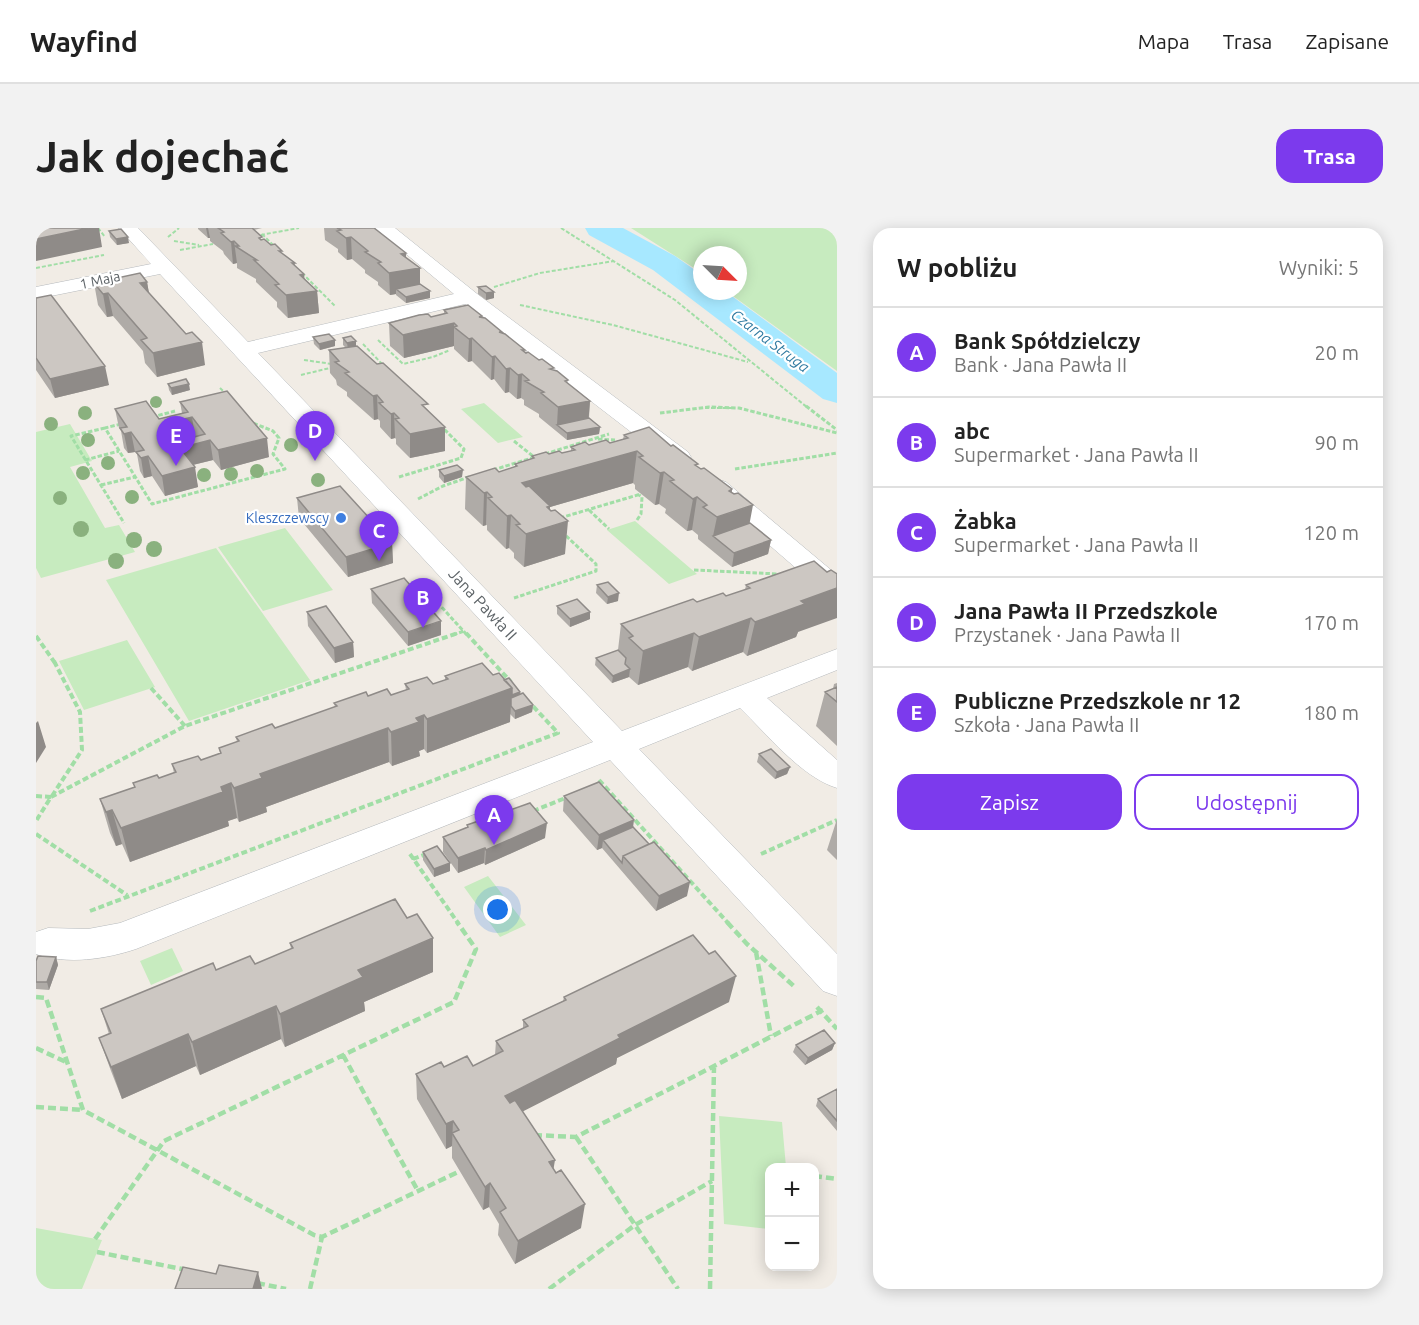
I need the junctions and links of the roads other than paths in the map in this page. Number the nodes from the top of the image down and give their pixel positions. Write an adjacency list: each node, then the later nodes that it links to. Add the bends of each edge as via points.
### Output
1 (384, 228): 5 (street)
2 (135, 236): 3 (street, Jana Pawła II)
3 (164, 267): 4 (street, 1 Maja); 6 (street, Jana Pawła II)
4 (36, 293)
5 (466, 295): 6 (street); 7 (street, via 622,424 705,477)
6 (242, 350): 10 (street, Jana Pawła II)
7 (837, 589)
8 (837, 659): 9 (street)
9 (745, 695): 10 (street); 11 (street, via 824,769)
10 (615, 745): 12 (street, via 583,766 403,845 123,938 88,944); 13 (street, Jana Pawła II, via 730,867)
11 (837, 776)
12 (48, 943)
13 (833, 994)

